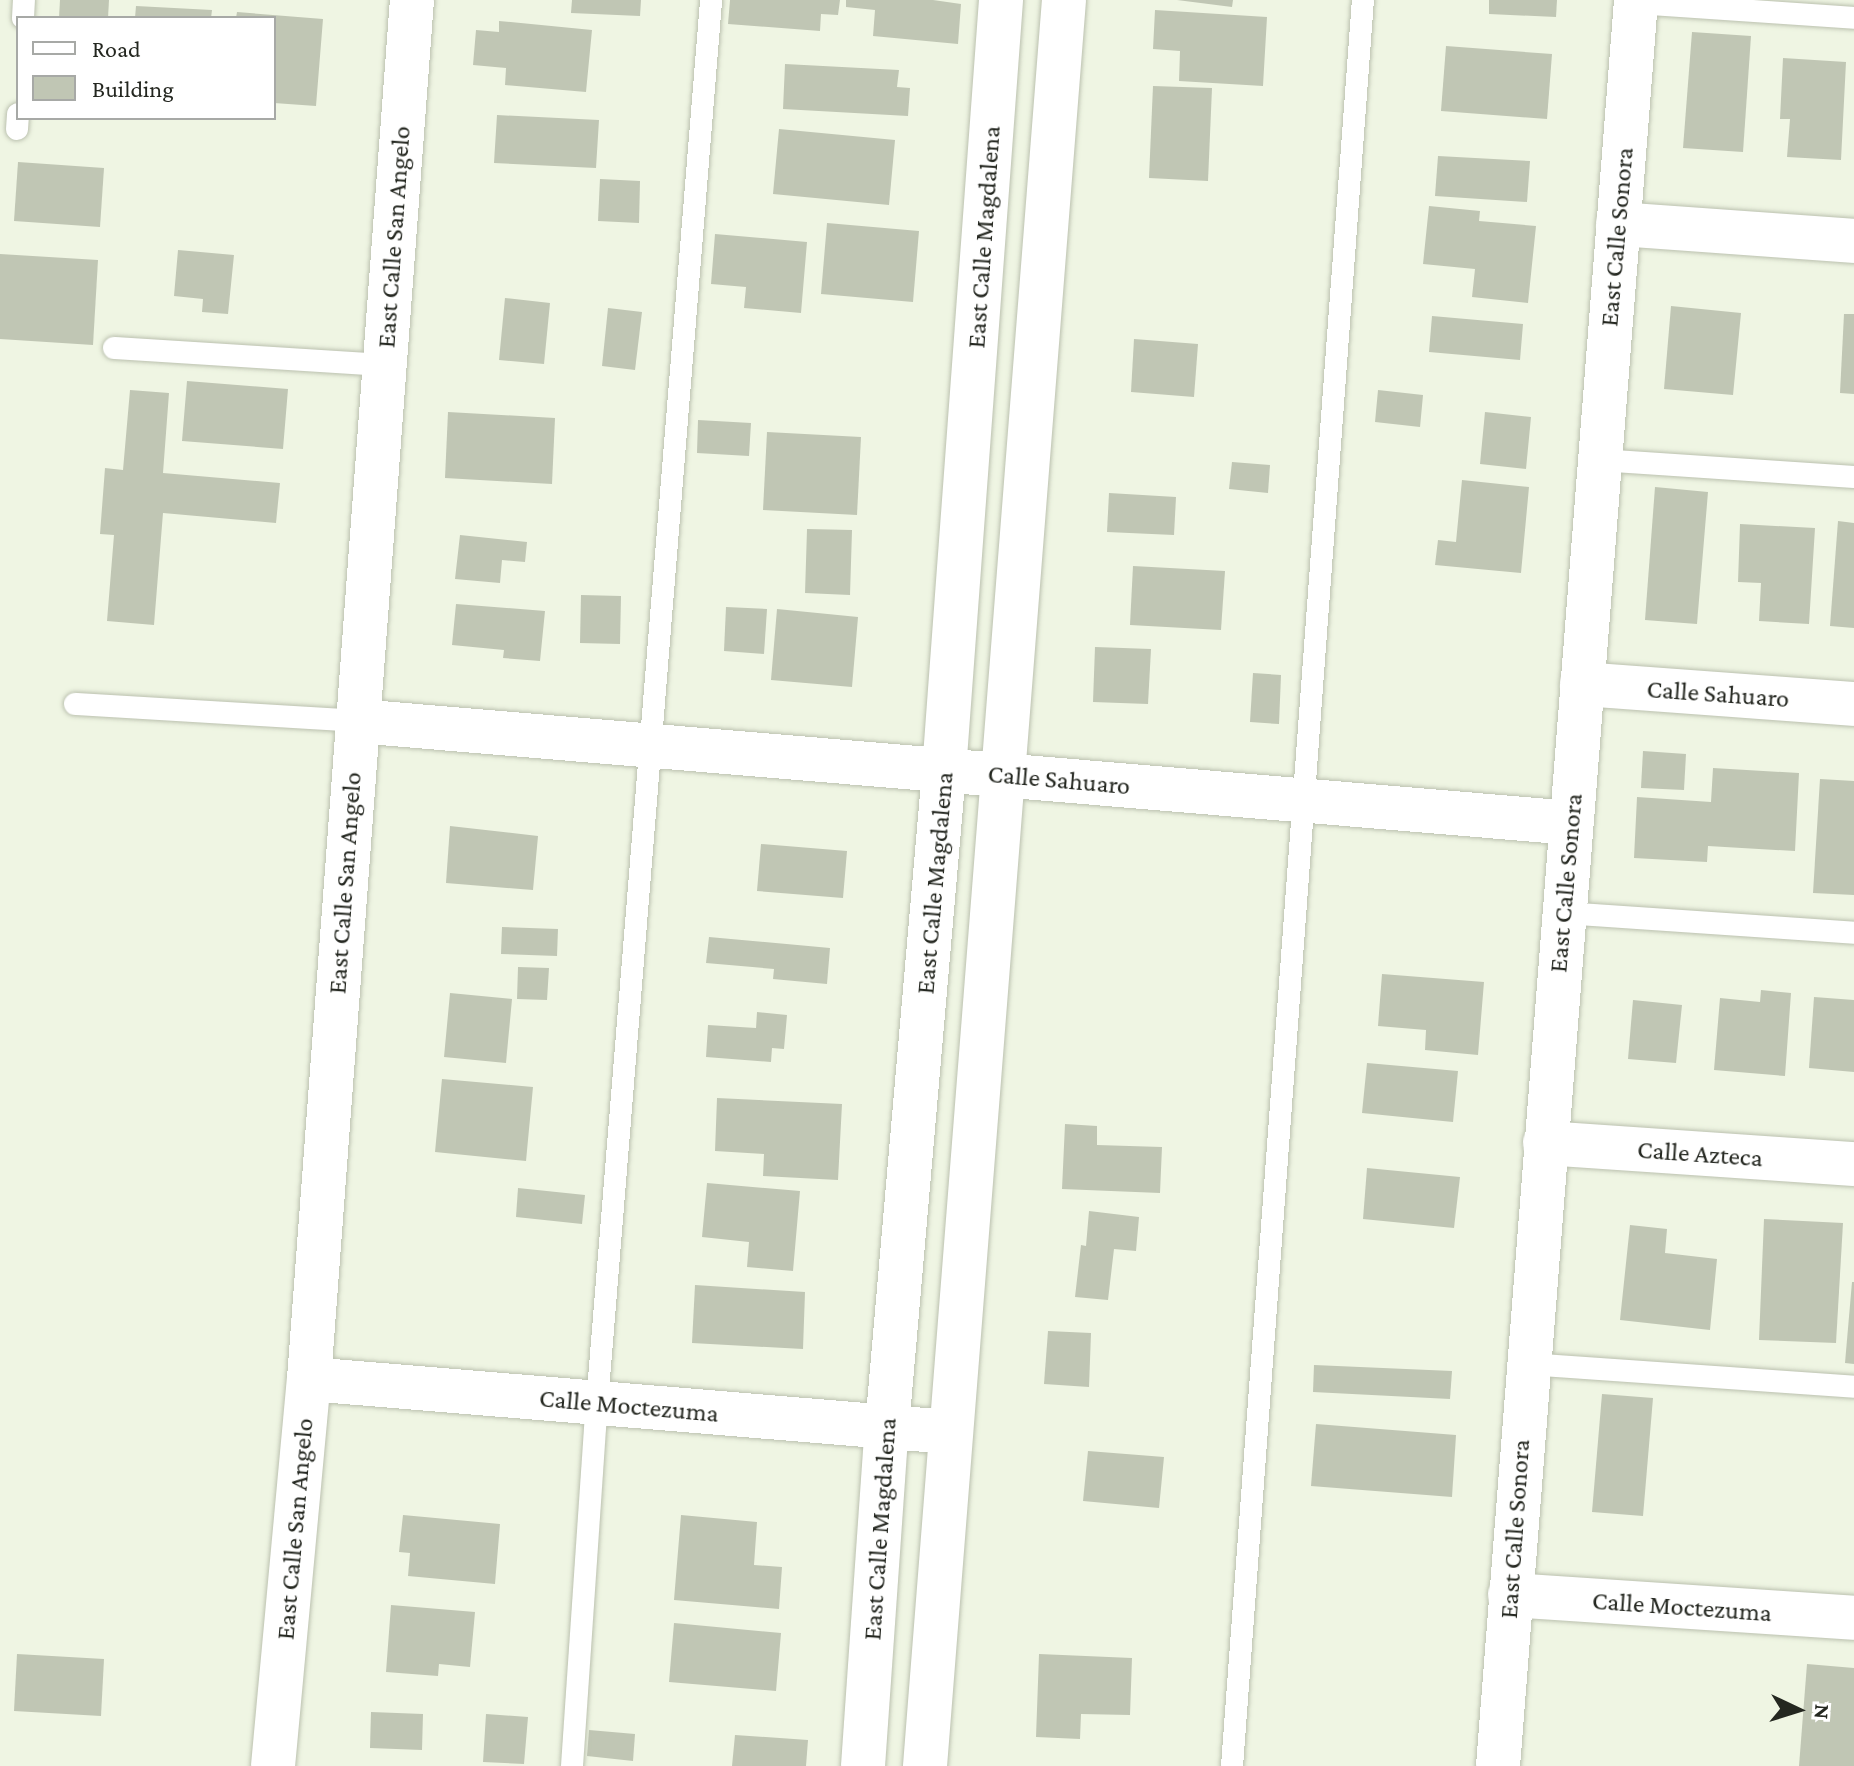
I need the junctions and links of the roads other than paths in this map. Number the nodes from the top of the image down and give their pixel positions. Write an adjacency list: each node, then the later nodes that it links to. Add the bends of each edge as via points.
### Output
1 (412, 0): 11 (street, East Calle San Angelo)
2 (711, 0): 18 (lane)
3 (1001, 0): 19 (street, East Calle Magdalena)
4 (1064, 0): 20 (street)
5 (1363, 0): 21 (lane)
6 (1636, 2): 7 (lane); 8 (street, East Calle Sonora)
7 (1854, 18)
8 (1618, 224): 9 (street); 12 (street, East Calle Sonora)
9 (1854, 241)
10 (114, 348): 11 (lane)
11 (384, 365): 17 (street, East Calle San Angelo)
12 (1599, 460): 13 (lane); 14 (street, East Calle Sonora)
13 (1854, 477)
14 (1582, 684): 16 (street, Calle Sahuaro); 22 (street, East Calle Sonora)
15 (75, 704): 17 (lane)
16 (1854, 704)
17 (357, 721): 18 (street, Calle Sahuaro); 28 (street, East Calle San Angelo)
18 (652, 746): 19 (street, Calle Sahuaro); 30 (lane)
19 (944, 771): 20 (street, Calle Sahuaro); 31 (street, East Calle Magdalena)
20 (1001, 776): 21 (street, Calle Sahuaro); 32 (street)
21 (1302, 801): 22 (street, Calle Sahuaro); 39 (lane)
22 (1571, 823): 23 (street, East Calle Sonora)
23 (1564, 913): 24 (lane); 25 (street, East Calle Sonora)
24 (1854, 933)
25 (1545, 1143): 26 (street, Calle Azteca); 27 (street, East Calle Sonora)
26 (1854, 1164)
27 (1528, 1364): 29 (lane); 33 (street, East Calle Sonora)
28 (309, 1379): 30 (street, Calle Moctezuma); 35 (street, East Calle San Angelo)
29 (1854, 1387)
30 (597, 1403): 31 (street, Calle Moctezuma); 36 (lane)
31 (887, 1427): 32 (street, Calle Moctezuma); 37 (street, East Calle Magdalena)
32 (950, 1432): 38 (street)
33 (1510, 1595): 34 (street, Calle Moctezuma); 40 (street, East Calle Sonora)
34 (1854, 1618)
35 (273, 1766)
36 (572, 1766)
37 (863, 1766)
38 (925, 1766)
39 (1232, 1766)
40 (1498, 1766)

